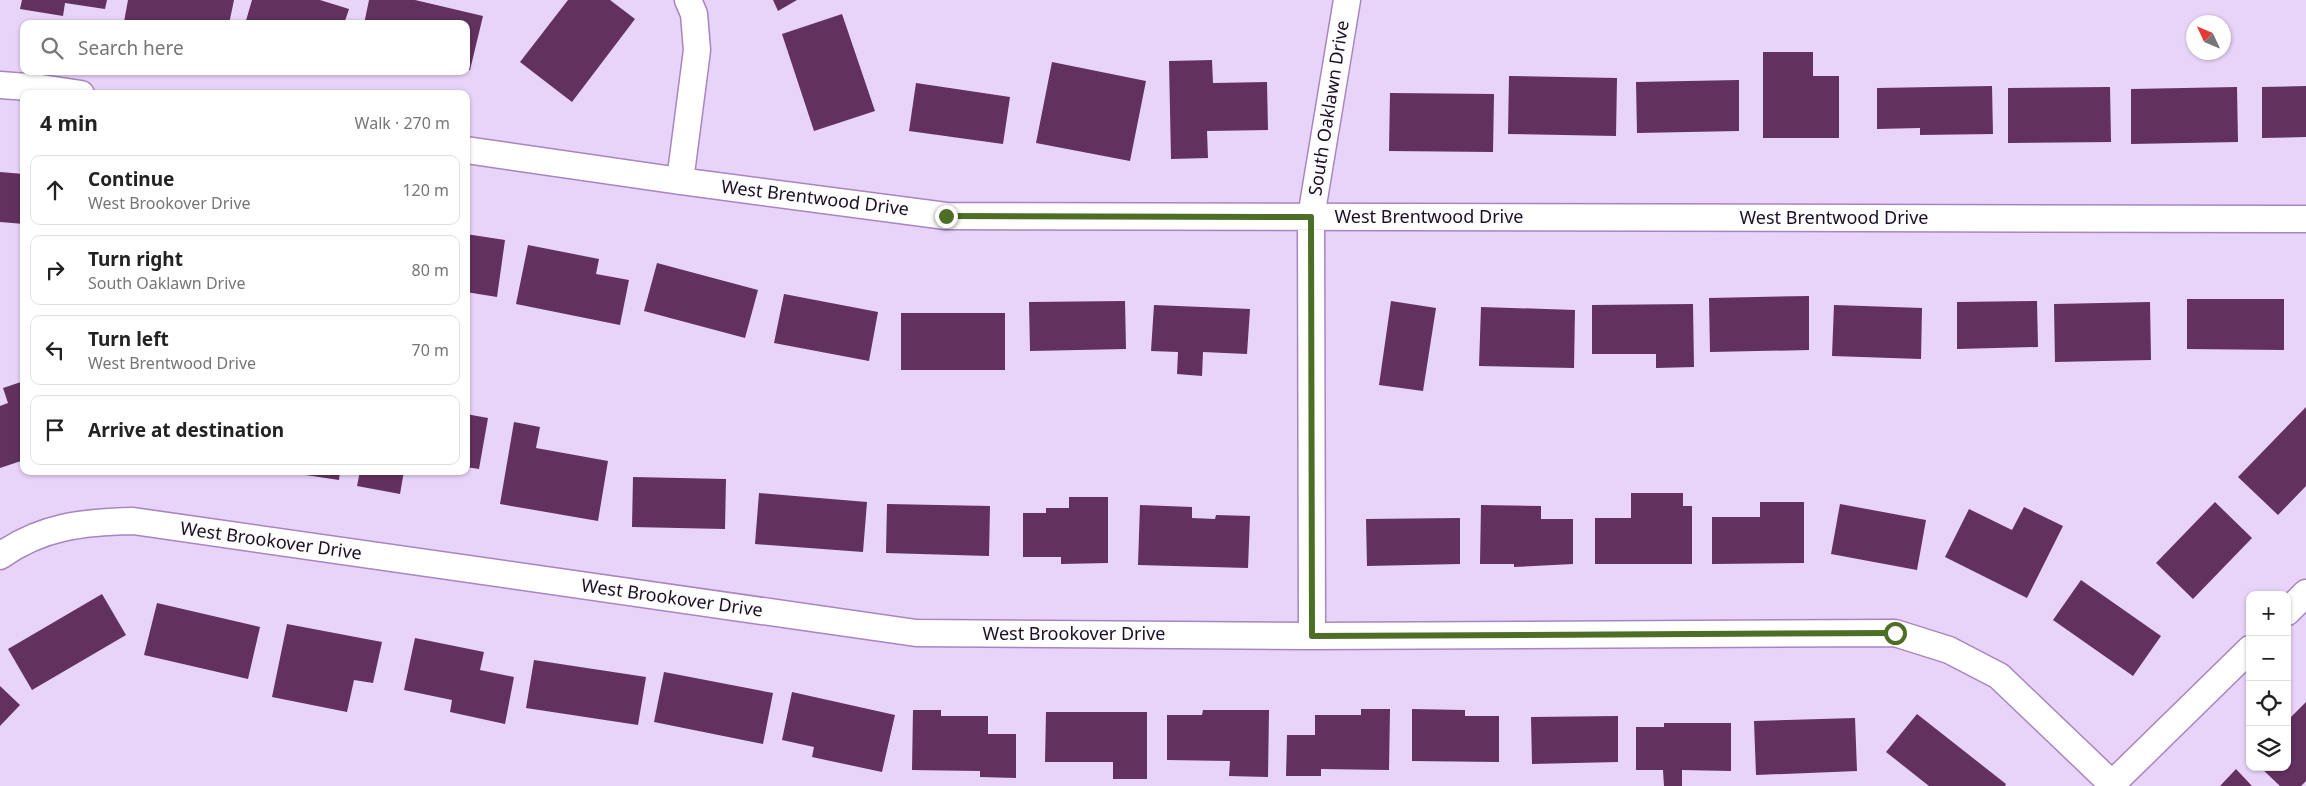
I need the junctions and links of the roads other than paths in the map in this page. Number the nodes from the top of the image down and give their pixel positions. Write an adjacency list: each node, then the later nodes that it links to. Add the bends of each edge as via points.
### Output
1 (688, 0): 6 (street, via 694,14 697,50)
2 (1347, 0): 7 (street, South Oaklawn Drive)
3 (0, 85): 4 (street)
4 (55, 90)
5 (470, 151): 6 (street, West Brentwood Drive)
6 (680, 181): 7 (street, West Brentwood Drive, via 946,216)
7 (1311, 217): 8 (street, West Brentwood Drive); 12 (street, South Oaklawn Drive)
8 (2306, 220)
9 (0, 556): 12 (street, West Brookover Drive, via 48,530 89,522 133,521 916,633)
10 (2306, 594): 11 (street)
11 (2291, 608)
12 (1312, 636): 14 (street, West Brookover Drive, via 1895,633 1949,650 1999,676)
13 (2246, 653): 14 (street)
14 (2111, 785)

